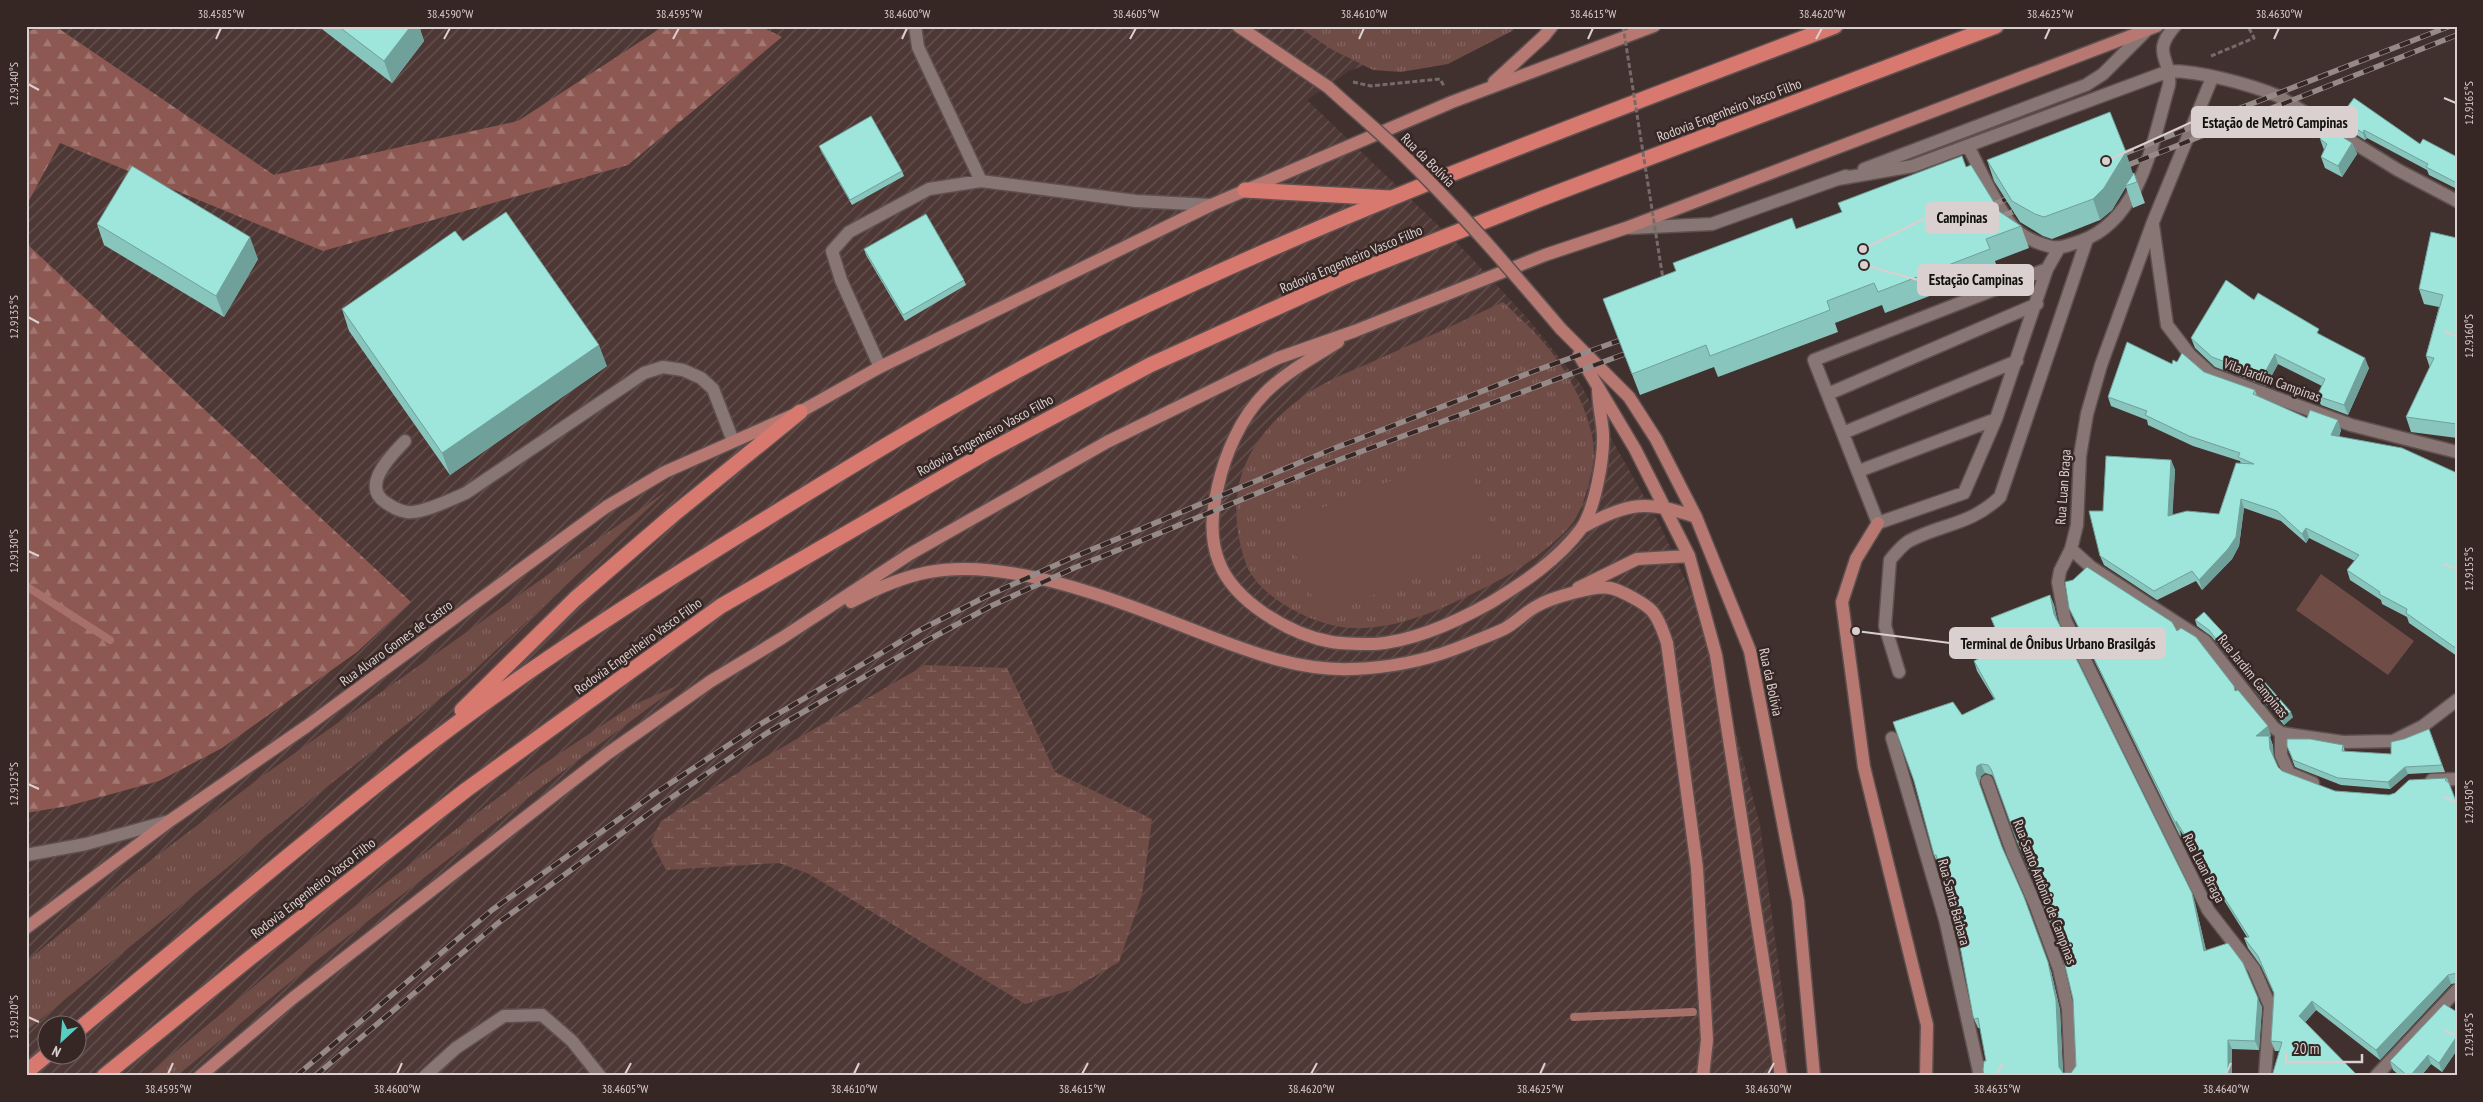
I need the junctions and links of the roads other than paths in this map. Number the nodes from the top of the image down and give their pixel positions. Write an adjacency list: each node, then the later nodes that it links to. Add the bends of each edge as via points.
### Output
1 (915, 26): 14 (street, via 918,47)
2 (1238, 26): 26 (main road, Rua da Bolívia, bridge, via 1328,87 1398,150)
3 (1552, 26): 11 (main road)
4 (1654, 26): 11 (main road)
5 (1835, 26): 16 (highway)
6 (1996, 26): 62 (highway, Rodovia Engenheiro Vasco Filho, via 1351,274 1150,365 996,447 721,606 458,796)
7 (2175, 26): 9 (street, via 2165,39 2162,52)
8 (2152, 29): 13 (street, via 2103,74 2086,85); 20 (main road)
9 (2169, 71): 10 (street); 12 (street); 21 (street, via 2169,84 2131,199)
10 (2212, 78): 17 (street, via 2257,87 2278,96 2398,170); 19 (street, Rua Luan Braga)
11 (1488, 87): 15 (main road)
12 (1968, 146): 13 (street, via 1913,166); 22 (street, via 2010,223 2023,236)
13 (1838, 179): 20 (street, via 1712,224)
14 (981, 181): 18 (street, via 1136,201); 28 (street, via 929,189 849,232 832,252 840,280)
15 (1245, 190): 16 (highway); 18 (main road)
16 (1394, 198): 50 (highway, via 1288,241 1121,317 886,444 556,652)
17 (2457, 200)
18 (1211, 205): 28 (main road)
19 (2153, 222): 36 (street, Vila Jardim Campinas, via 2167,325 2190,355 2211,374 2351,425); 42 (street, Rua Luan Braga, via 2087,414 2080,456 2077,525)
20 (1626, 228): 25 (main road, via 1545,255)
21 (2087, 238): 22 (street); 46 (street, via 2000,497 1968,520 1908,542 1890,560 1884,626)
22 (2059, 248): 23 (street)
23 (2047, 269): 24 (street); 30 (street, via 1814,360)
24 (2037, 304): 27 (street); 30 (street)
25 (1355, 331): 41 (main road, via 1265,393 1245,417 1221,473 1212,536 1219,563 1237,590 1269,618 1332,642 1376,644 1412,636 1463,618 1509,592 1557,557); 45 (main road, via 1278,358 1107,442 910,554)
26 (1572, 342): 29 (main road, Rua da Bolívia); 39 (main road, Rua da Bolívia, via 1629,397 1656,440)
27 (2017, 362): 32 (street); 33 (street)
28 (880, 367): 31 (main road)
29 (1598, 388): 38 (main road, Rua da Bolívia); 41 (main road, via 1602,461 1596,491)
30 (1828, 394): 33 (street)
31 (800, 412): 35 (main road, Rua Alvaro Gomes de Castro); 50 (highway, via 575,599)
32 (1996, 419): 37 (street); 40 (street, via 1964,493)
33 (1843, 433): 37 (street)
34 (405, 441): 35 (street, via 387,460 379,473 376,488 382,500 408,512 466,493 644,374 663,367 683,370 701,378 713,389)
35 (734, 441): 55 (main road, Rua Alvaro Gomes de Castro, via 664,472 606,507 307,726)
36 (2457, 452)
37 (1859, 471): 40 (street)
38 (1665, 506): 39 (main road); 41 (main road, via 1632,506 1606,514); 43 (main road, Rua da Bolívia)
39 (1696, 517): 68 (main road, Rua da Bolívia, via 1750,651 1798,901)
40 (1878, 523): 69 (main road, via 1856,559 1842,602 1864,767 1927,1025)
41 (1583, 527)
42 (2071, 549): 48 (street, Rua Jardim Campinas, via 2091,567 2205,641); 72 (street, Rua Luan Braga, via 2058,582 2065,620 2208,910 2254,969 2270,1006)
43 (1689, 556): 44 (main road, via 1637,559); 67 (main road, Rua da Bolívia, via 1716,655)
44 (1560, 597): 45 (main road, via 1537,605 1506,628 1453,650 1400,664 1351,669 1297,665 1250,652 1118,601 1072,587 982,570 929,572 888,584); 66 (main road, via 1609,588 1652,612 1667,643 1697,868 1707,1040)
45 (782, 638): 63 (main road, via 712,681 607,754 301,992)
46 (1899, 672)
47 (2457, 700): 48 (street, Rua Jardim Campinas, via 2423,726 2393,740 2344,742)
48 (2281, 733): 54 (street, via 2282,755 2290,773)
49 (1892, 738): 70 (street, Rua Santa Bárbara, via 1945,919)
50 (412, 757): 59 (highway)
51 (2457, 779): 53 (street)
52 (1987, 781): 71 (street, Rua Santo Antônio de Campinas, via 2059,968 2068,1009)
53 (2418, 781)
54 (2322, 787)
55 (171, 820): 56 (street, via 86,844); 57 (main road, Rua Alvaro Gomes de Castro)
56 (26, 855)
57 (26, 928)
58 (2457, 990): 73 (street)
59 (88, 1022)
60 (38, 1062): 61 (highway)
61 (26, 1072)
62 (104, 1076)
63 (200, 1076)
64 (425, 1076): 65 (street, via 456,1048 504,1016 542,1015 572,1041)
65 (600, 1076)
66 (1704, 1076)
67 (1780, 1076)
68 (1814, 1076)
69 (1926, 1076)
70 (1980, 1076)
71 (2071, 1076)
72 (2265, 1076)
73 (2376, 1076)

